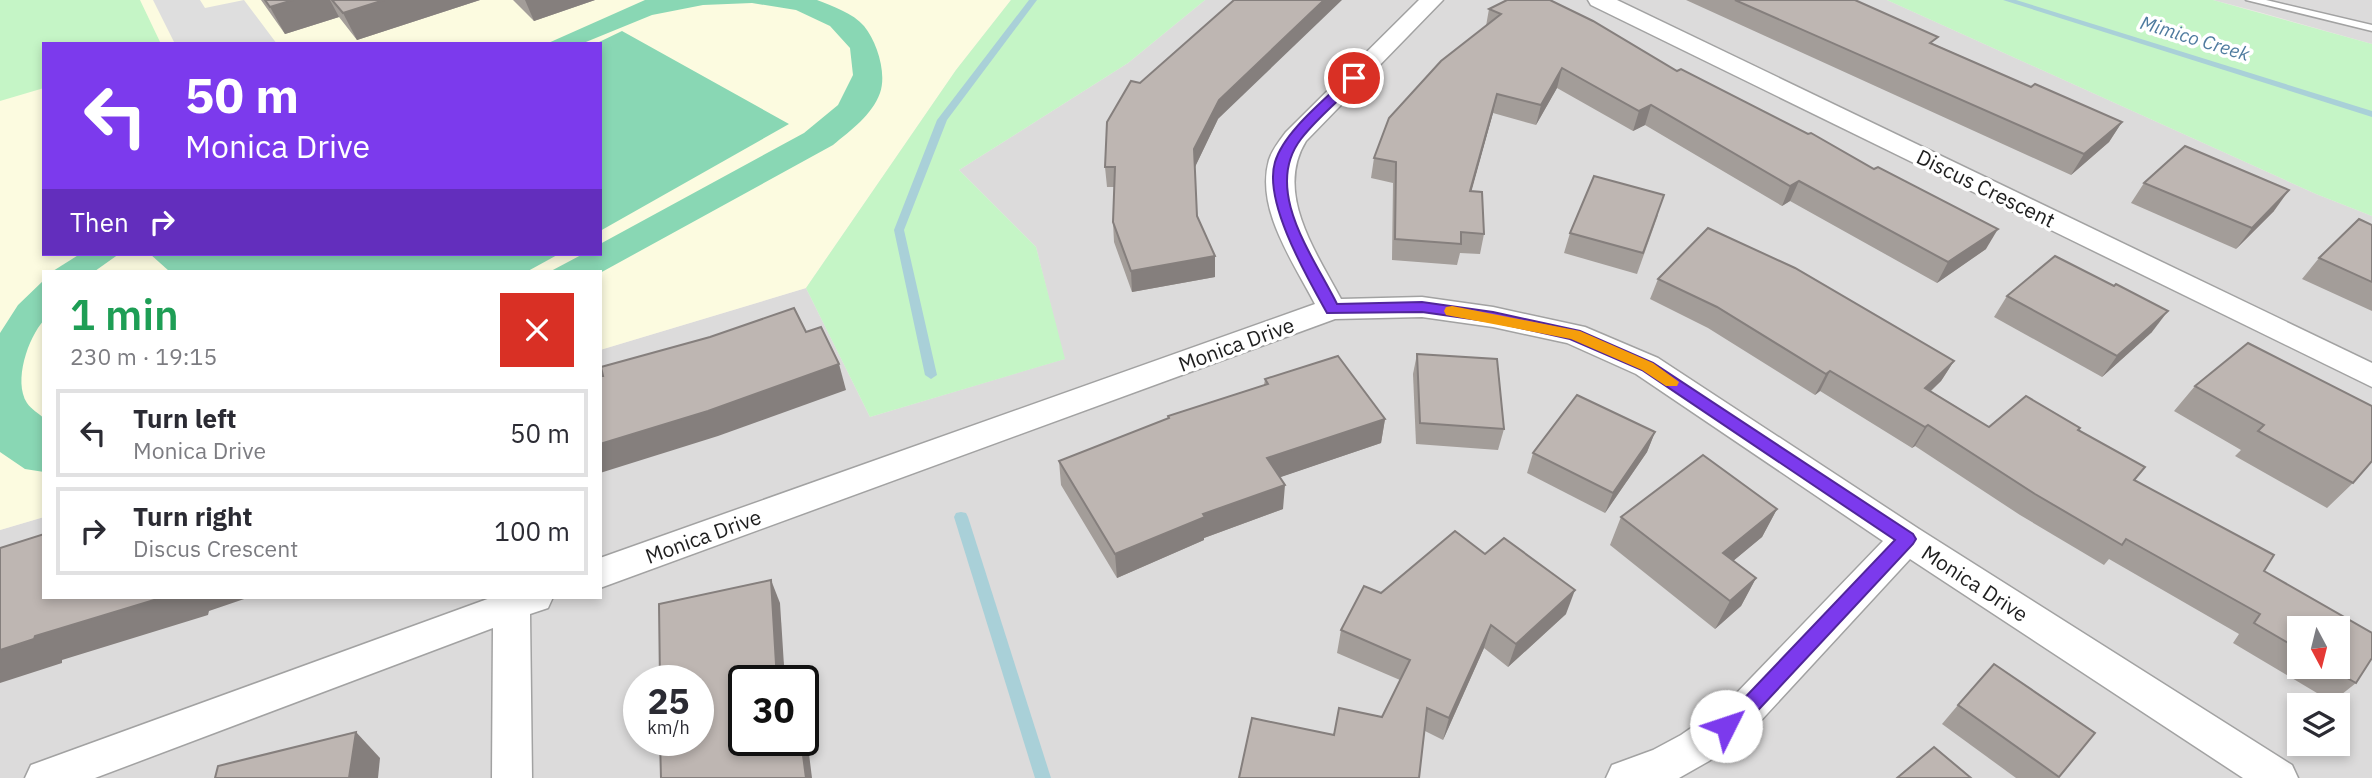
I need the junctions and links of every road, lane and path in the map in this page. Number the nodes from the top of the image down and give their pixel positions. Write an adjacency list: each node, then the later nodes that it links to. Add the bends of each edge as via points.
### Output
1 (1432, 0): 5 (street, via 1295,137 1282,161 1279,189 1286,217)
2 (1600, 0): 6 (street, Discus Crescent)
3 (2252, 0): 4 (lane)
4 (2372, 28)
5 (1332, 309): 7 (street, Monica Drive, via 1422,307 1574,334 1647,366); 8 (street, Monica Drive)
6 (2372, 376)
7 (1907, 539): 12 (street, via 1741,715 1664,765); 13 (street, Monica Drive)
8 (602, 572)
9 (523, 601): 10 (street); 11 (street)
10 (45, 778)
11 (512, 778)
12 (1626, 778)
13 (2278, 778)

